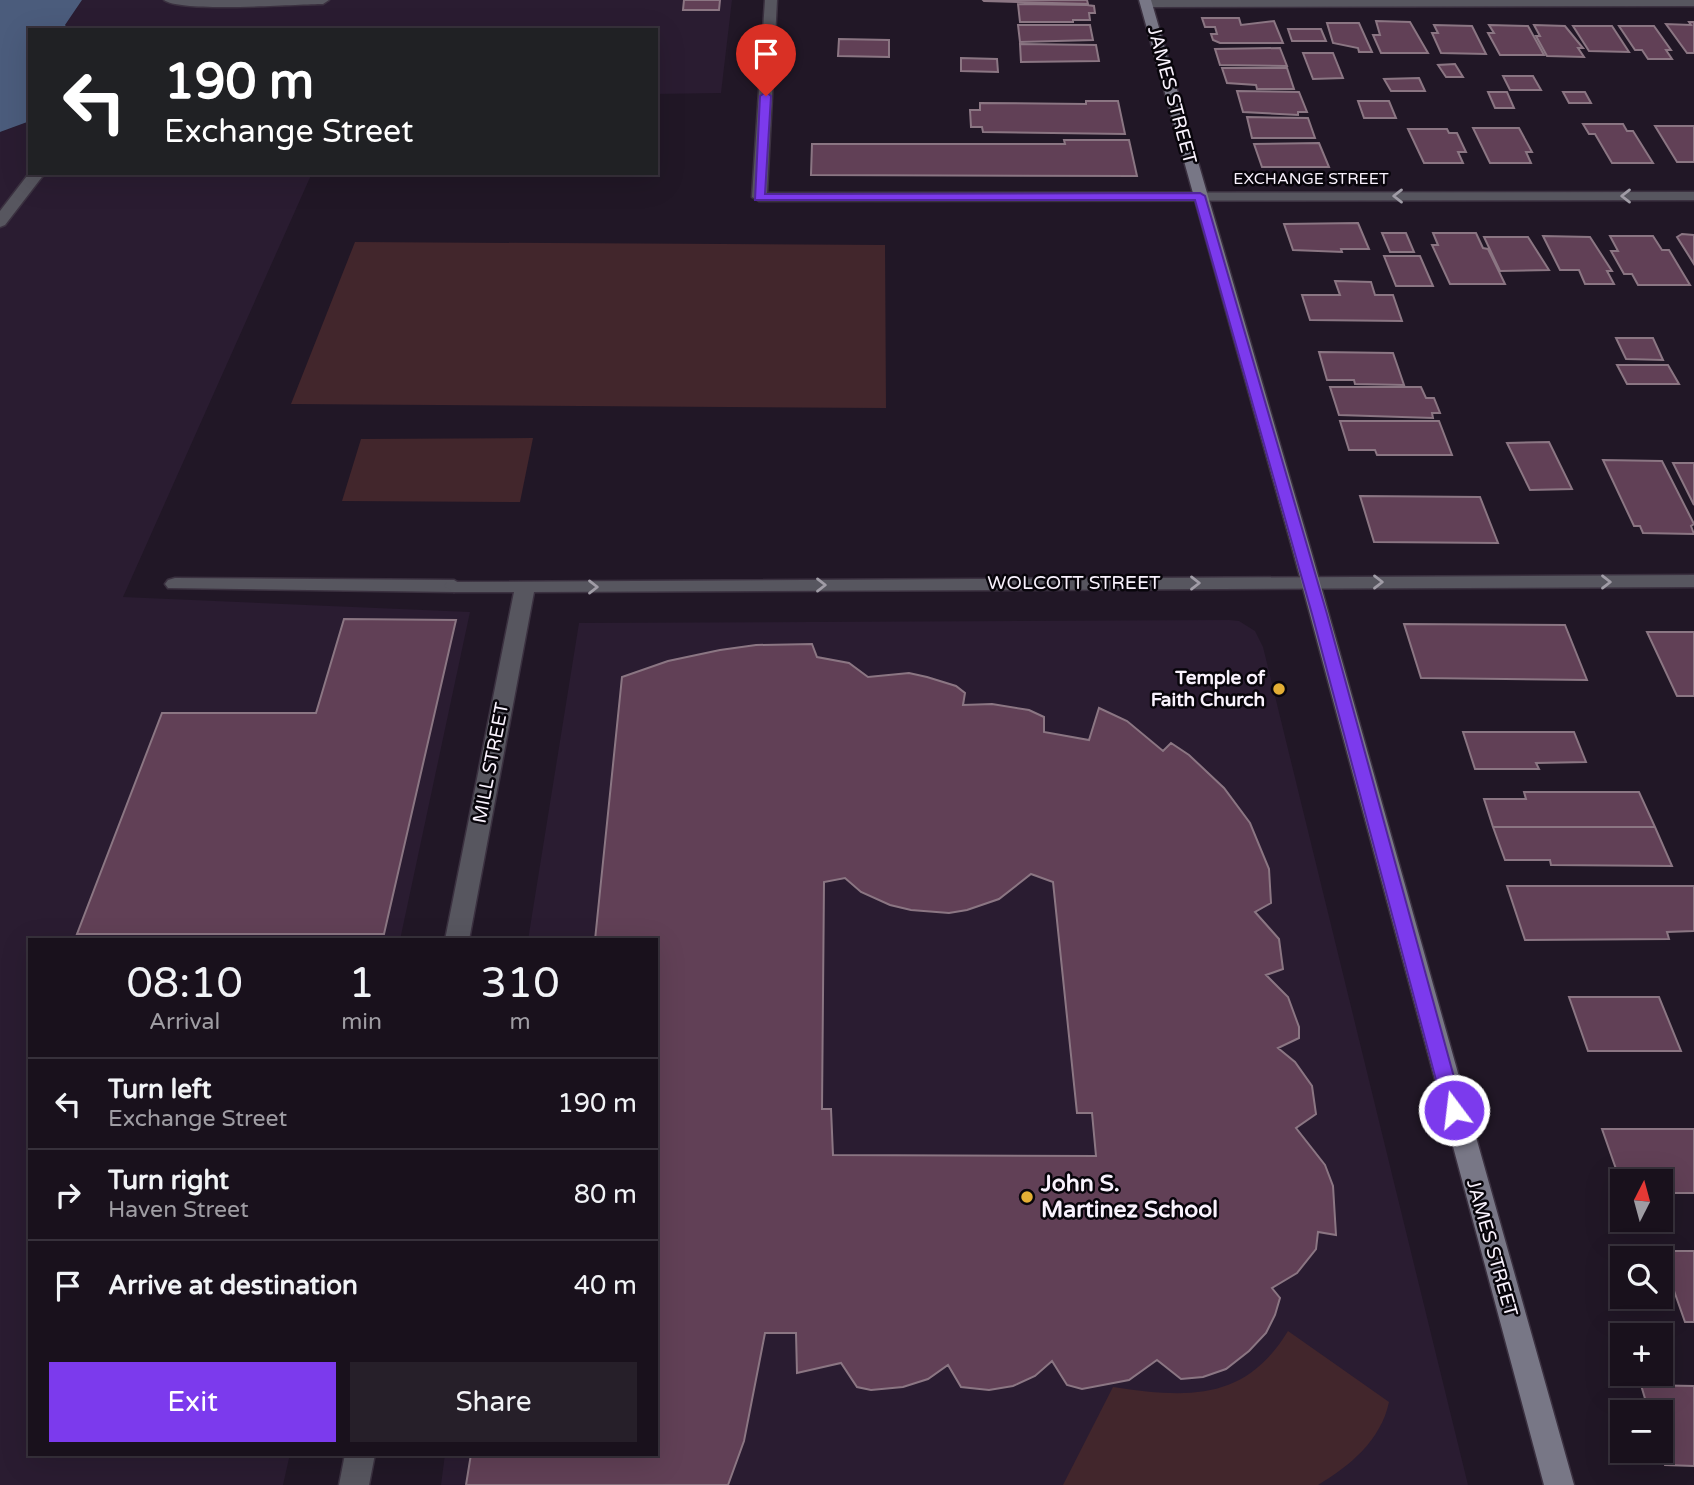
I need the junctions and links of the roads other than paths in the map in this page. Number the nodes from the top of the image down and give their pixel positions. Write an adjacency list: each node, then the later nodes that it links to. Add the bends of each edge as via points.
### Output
1 (170, 0): 2 (street)
2 (323, 0)
3 (771, 0): 8 (street, EXCHANGE STREET, via 759,197)
4 (1482, 1): 5 (street); 6 (street)
5 (1146, 2): 8 (main road, JAMES STREET)
6 (1694, 2)
7 (35, 175): 10 (street)
8 (1200, 196): 9 (street, EXCHANGE STREET, one-way to 8); 12 (main road, JAMES STREET)
9 (1694, 196)
10 (0, 222)
11 (1694, 581): 12 (street, WOLCOTT STREET, one-way to 11)
12 (1310, 583): 14 (street, WOLCOTT STREET, one-way to 12); 18 (main road, JAMES STREET)
13 (176, 584): 14 (street, WOLCOTT STREET)
14 (525, 587): 15 (street, MILL STREET)
15 (457, 938)
16 (360, 1456): 17 (street)
17 (354, 1485)
18 (1559, 1485)

